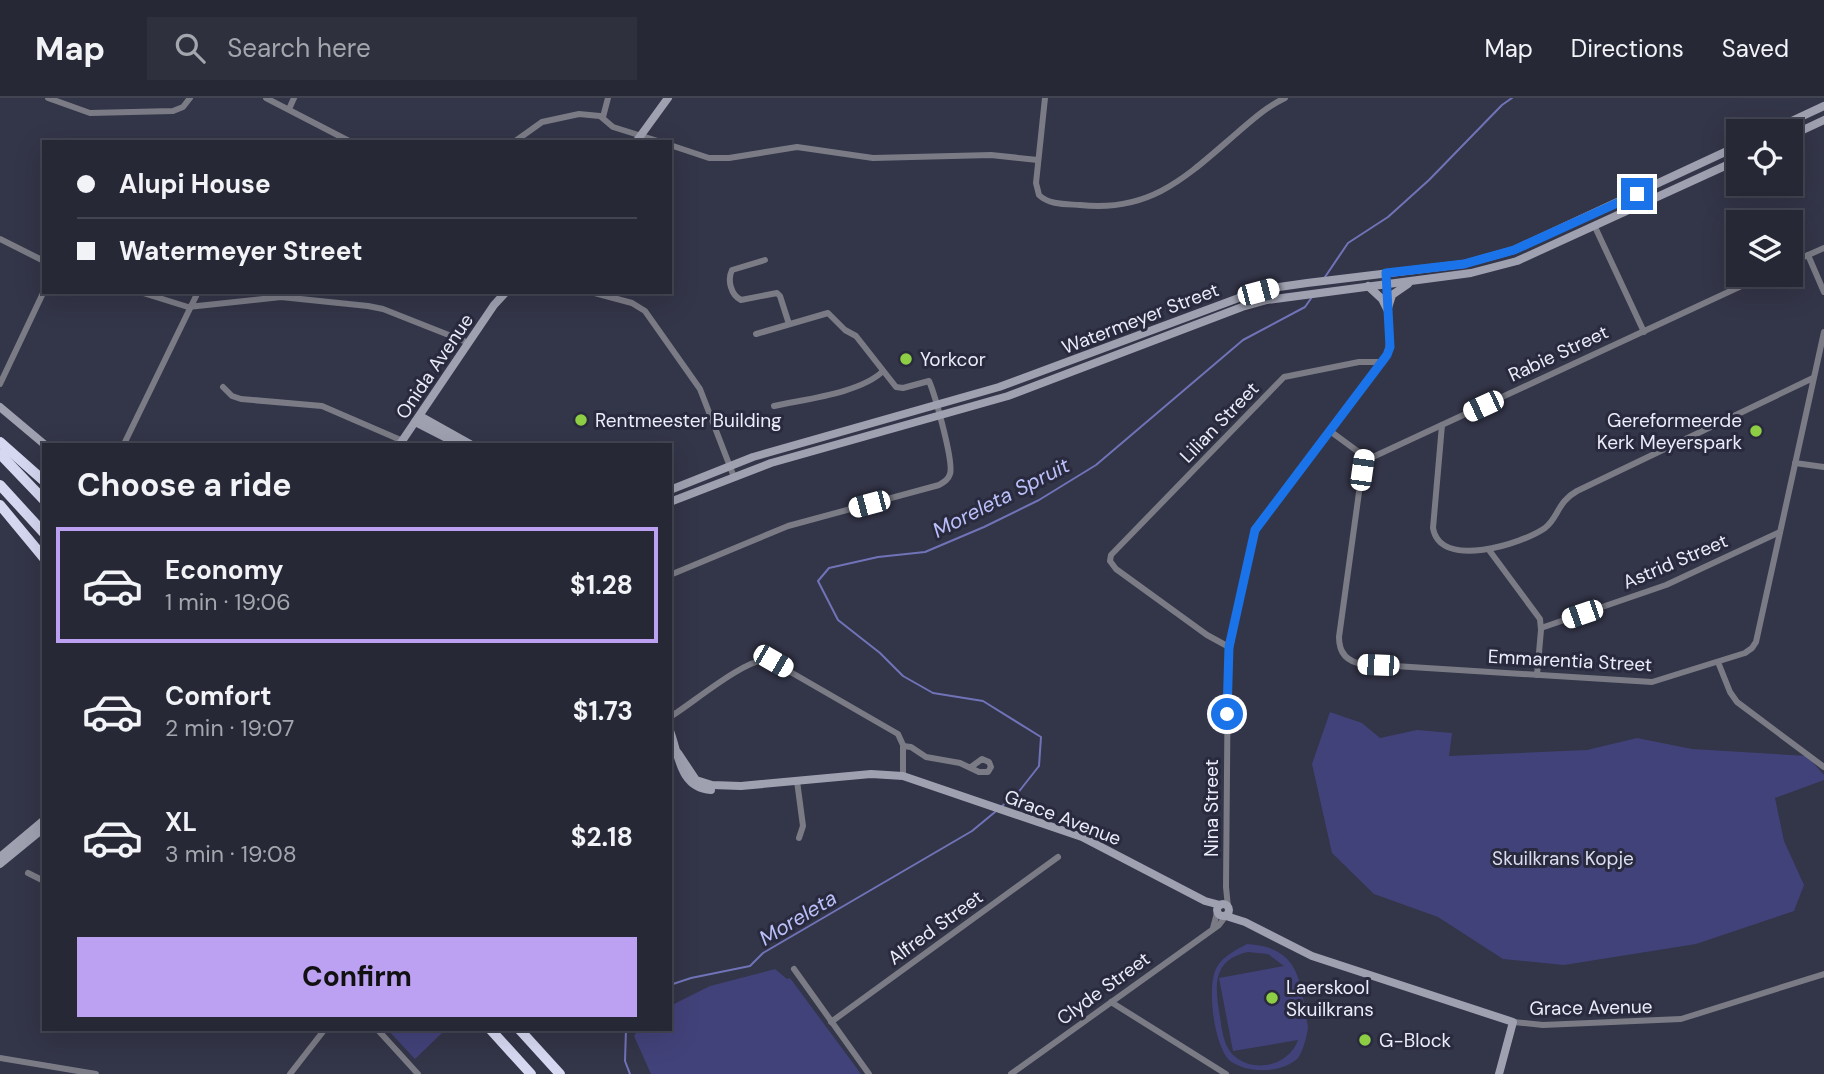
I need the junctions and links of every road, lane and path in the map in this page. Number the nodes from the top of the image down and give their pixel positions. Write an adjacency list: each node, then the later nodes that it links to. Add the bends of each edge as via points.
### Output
1 (48, 98): 2 (street, via 103,114 173,111)
2 (190, 98)
3 (266, 98): 11 (street)
4 (294, 98): 11 (street)
5 (608, 98): 12 (street)
6 (668, 98): 16 (main road)
7 (1045, 98): 21 (street)
8 (1273, 98): 9 (street)
9 (1283, 99): 21 (street, via 1176,184 1119,205 1044,200 1036,188)
10 (1824, 106): 13 (main road)
11 (289, 109): 17 (street)
12 (603, 117): 16 (street); 18 (street, via 552,118)
13 (1796, 119)
14 (1824, 120): 15 (main road)
15 (1803, 130)
16 (638, 139)
17 (347, 140)
18 (517, 140)
19 (672, 146): 21 (street, via 709,158 797,146 873,158 991,155)
20 (1726, 152): 30 (main road, Watermeyer Street, via 1514,250 1464,264)
21 (1038, 160)
22 (1726, 166): 23 (main road, Watermeyer Street)
23 (1595, 228): 31 (main road, Watermeyer Street, via 1517,261); 46 (street)
24 (0, 239): 28 (street)
25 (1824, 248): 26 (street)
26 (1808, 255): 27 (street); 35 (street)
27 (1803, 257)
28 (42, 260)
29 (765, 260): 45 (street, via 732,270 733,292 741,300 777,293)
30 (1386, 273): 32 (street, Nina Street); 56 (main road, Watermeyer Street, via 1244,296)
31 (1417, 280): 32 (main road, Watermeyer Street); 44 (main road, via 1397,290)
32 (1387, 284): 33 (main road, Watermeyer Street); 44 (street, Nina Street)
33 (1368, 286): 44 (main road); 58 (main road, Watermeyer Street, via 1242,307 1007,396)
34 (1740, 287): 46 (street, Rabie Street)
35 (1824, 292)
36 (42, 294): 53 (street)
37 (147, 294): 43 (street)
38 (197, 294): 43 (street)
39 (498, 294): 42 (main road, Onida Avenue)
40 (504, 294): 42 (main road, Onida Avenue)
41 (598, 294): 71 (street, via 645,311 695,380)
42 (494, 305): 49 (main road, Onida Avenue)
43 (191, 307): 49 (street, via 281,298 359,305 383,309); 64 (street)
44 (1388, 309): 50 (street, Nina Street, via 1390,347)
45 (789, 324): 48 (street); 51 (street, via 830,314 856,336)
46 (1644, 332): 60 (street, Rabie Street)
47 (1824, 332): 52 (street, Emmarentia Street)
48 (756, 334)
49 (469, 343): 59 (main road, Onida Avenue)
50 (1383, 362): 61 (street, Nina Street); 86 (street, Lilian Street, via 1359,362 1284,377 1113,553 1111,563)
51 (883, 371): 55 (street, via 859,385); 56 (street, via 899,388 929,382)
52 (1814, 378): 70 (street, Emmarentia Street); 82 (street, via 1577,491 1564,500 1543,529)
53 (0, 384)
54 (222, 387): 65 (street, via 241,399 328,408)
55 (774, 406)
56 (936, 406): 58 (street); 71 (main road, Watermeyer Street)
57 (0, 407): 63 (main road)
58 (939, 416): 73 (main road, Watermeyer Street); 84 (street, via 951,470 942,484 788,526)
59 (417, 419): 65 (main road, Onida Avenue); 66 (main road); 67 (main road)
60 (1442, 425): 69 (street, Rabie Street, via 1375,456); 82 (street, via 1434,535 1449,548)
61 (1330, 431): 69 (street); 86 (street, Nina Street, via 1255,530)
62 (0, 442): 74 (highway)
63 (43, 443)
64 (124, 443)
65 (401, 443)
66 (456, 443)
67 (468, 443)
68 (0, 454): 77 (highway)
69 (1364, 456): 88 (street, Emmarentia Street, via 1339,637 1345,656 1363,664)
70 (1795, 463): 72 (street); 81 (street, Emmarentia Street)
71 (730, 466): 73 (street); 76 (main road, Watermeyer Street)
72 (1824, 467)
73 (734, 477): 78 (main road, Watermeyer Street)
74 (42, 479)
75 (0, 485): 80 (highway)
76 (672, 489)
77 (42, 497)
78 (672, 501)
79 (0, 505): 83 (highway)
80 (42, 531)
81 (1780, 532): 85 (street, Astrid Street, via 1666,585); 87 (street, Emmarentia Street, via 1756,642 1745,653)
82 (1489, 550): 85 (street, via 1535,611)
83 (42, 556)
84 (672, 574)
85 (1541, 628): 88 (street)
86 (1229, 647): 106 (street, Nina Street)
87 (1718, 662): 88 (street, Emmarentia Street, via 1652,682); 92 (street, via 1737,702)
88 (1537, 675)
89 (672, 716): 91 (street, via 762,659 893,730)
90 (672, 736): 95 (main road, Grace Avenue, via 685,770 704,784)
91 (903, 747): 93 (street); 94 (street)
92 (1823, 763)
93 (971, 767)
94 (903, 776): 95 (main road, Grace Avenue, via 871,774); 106 (main road, Grace Avenue, via 1082,837)
95 (797, 781): 99 (street, via 803,826)
96 (42, 816): 100 (main road)
97 (42, 822): 101 (main road)
98 (42, 830): 103 (main road)
99 (799, 838)
100 (0, 850)
101 (0, 857)
102 (1058, 857): 110 (street, Alfred Street)
103 (0, 864)
104 (28, 873): 105 (street)
105 (42, 880)
106 (1223, 910): 109 (street, Clyde Street, via 1213,928); 111 (main road, Grace Avenue, via 1312,956)
107 (794, 969): 110 (street)
108 (1824, 974): 111 (street, Grace Avenue, via 1681,1020)
109 (1111, 1002): 123 (street, Clyde Street); 124 (street)
110 (831, 1022): 122 (street)
111 (1513, 1022): 125 (main road)
112 (323, 1031): 118 (street)
113 (379, 1031): 119 (street)
114 (492, 1031): 120 (highway)
115 (521, 1031): 121 (highway)
116 (0, 1058): 117 (street)
117 (96, 1074)
118 (290, 1074)
119 (418, 1074)
120 (531, 1074)
121 (559, 1074)
122 (869, 1074)
123 (1010, 1074)
124 (1226, 1074)
125 (1499, 1074)

